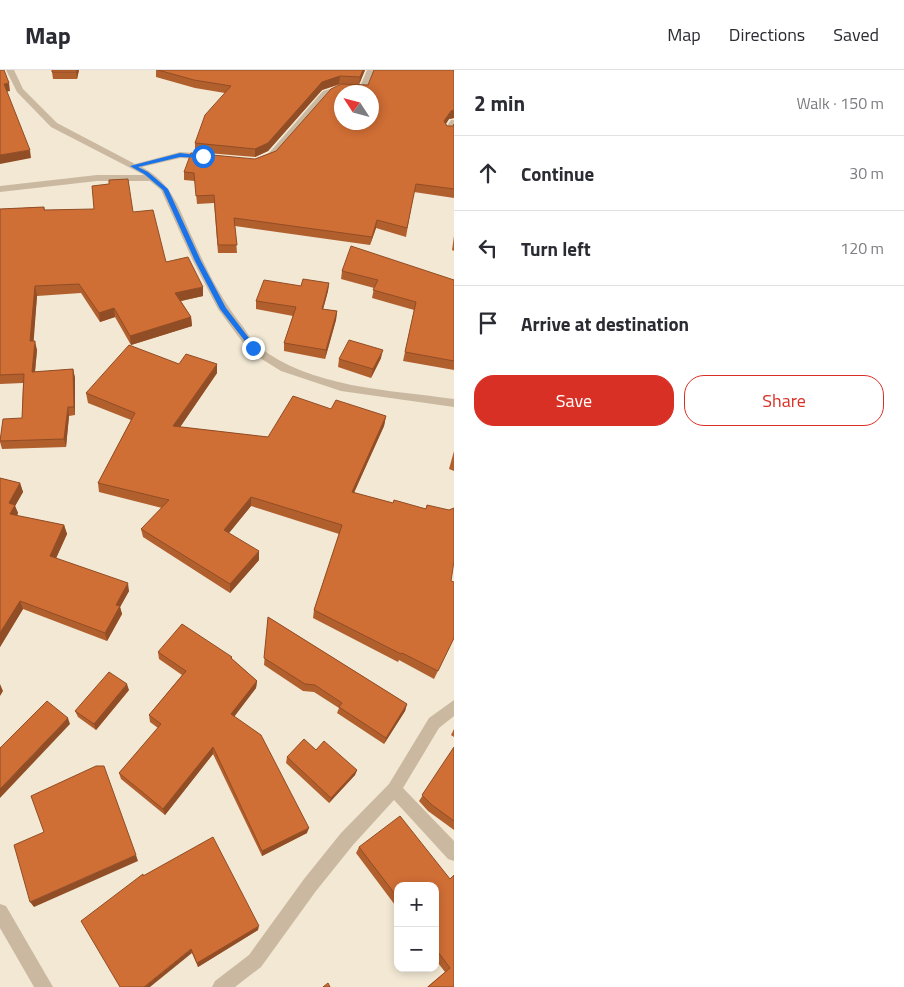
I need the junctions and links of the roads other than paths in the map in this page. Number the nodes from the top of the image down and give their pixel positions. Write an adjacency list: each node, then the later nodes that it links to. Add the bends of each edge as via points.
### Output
1 (10, 70): 7 (street, via 20,90 54,125)
2 (371, 70): 6 (street, via 363,89 339,88 326,93 272,155)
3 (454, 122): 4 (street)
4 (448, 130)
5 (213, 157): 7 (street, via 180,155)
6 (255, 162)
7 (133, 166): 8 (street)
8 (153, 178): 9 (street, via 97,178); 10 (street, via 165,189 223,309 253,348 285,368 340,387)
9 (0, 189)
10 (454, 403)
11 (454, 707): 12 (street, via 434,723)
12 (394, 789): 13 (street); 16 (street, via 347,839 255,961)
13 (454, 853)
14 (0, 912): 15 (street)
15 (44, 987)
16 (221, 987)

